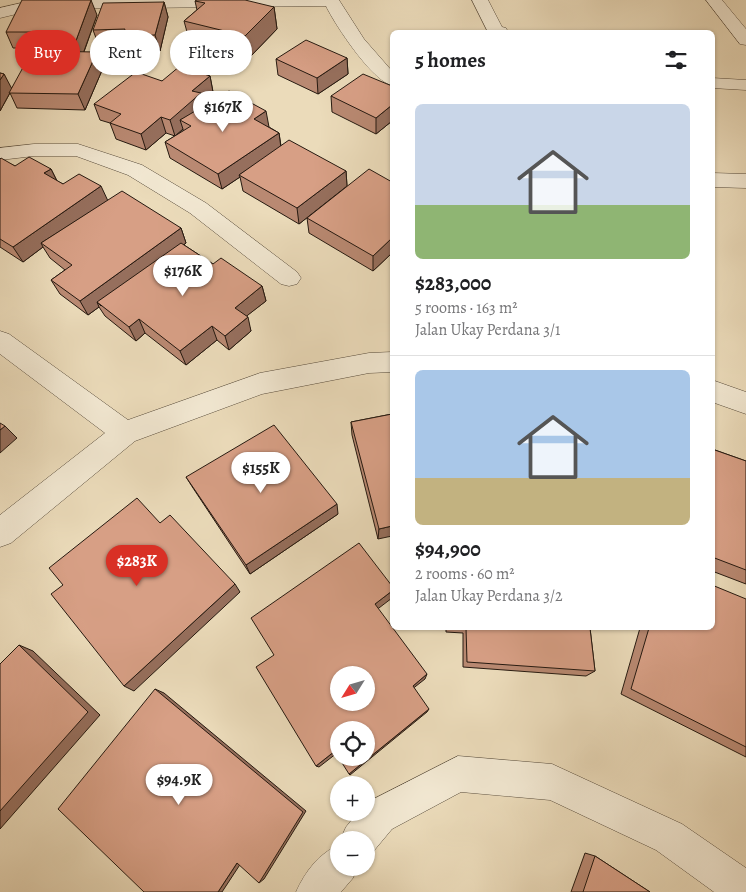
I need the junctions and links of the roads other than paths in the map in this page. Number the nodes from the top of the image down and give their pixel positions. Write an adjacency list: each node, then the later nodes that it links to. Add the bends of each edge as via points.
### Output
1 (331, 0): 4 (street, via 37,4); 7 (street, via 377,65)
2 (480, 0): 5 (street)
3 (714, 0): 6 (street)
4 (0, 13)
5 (495, 30)
6 (746, 40)
7 (390, 78)
8 (715, 83): 9 (street)
9 (746, 85)
10 (0, 154): 13 (street, via 78,150 134,170 198,208)
11 (715, 180): 12 (street)
12 (746, 181)
13 (289, 278)
14 (0, 342): 18 (street)
15 (390, 362): 18 (street, via 260,384)
16 (715, 392): 17 (street)
17 (746, 402)
18 (126, 433): 19 (street)
19 (0, 533)
20 (366, 831): 23 (street, via 379,816 458,774 552,782 669,837)
21 (330, 875): 22 (street)
22 (316, 892)
23 (746, 892)

